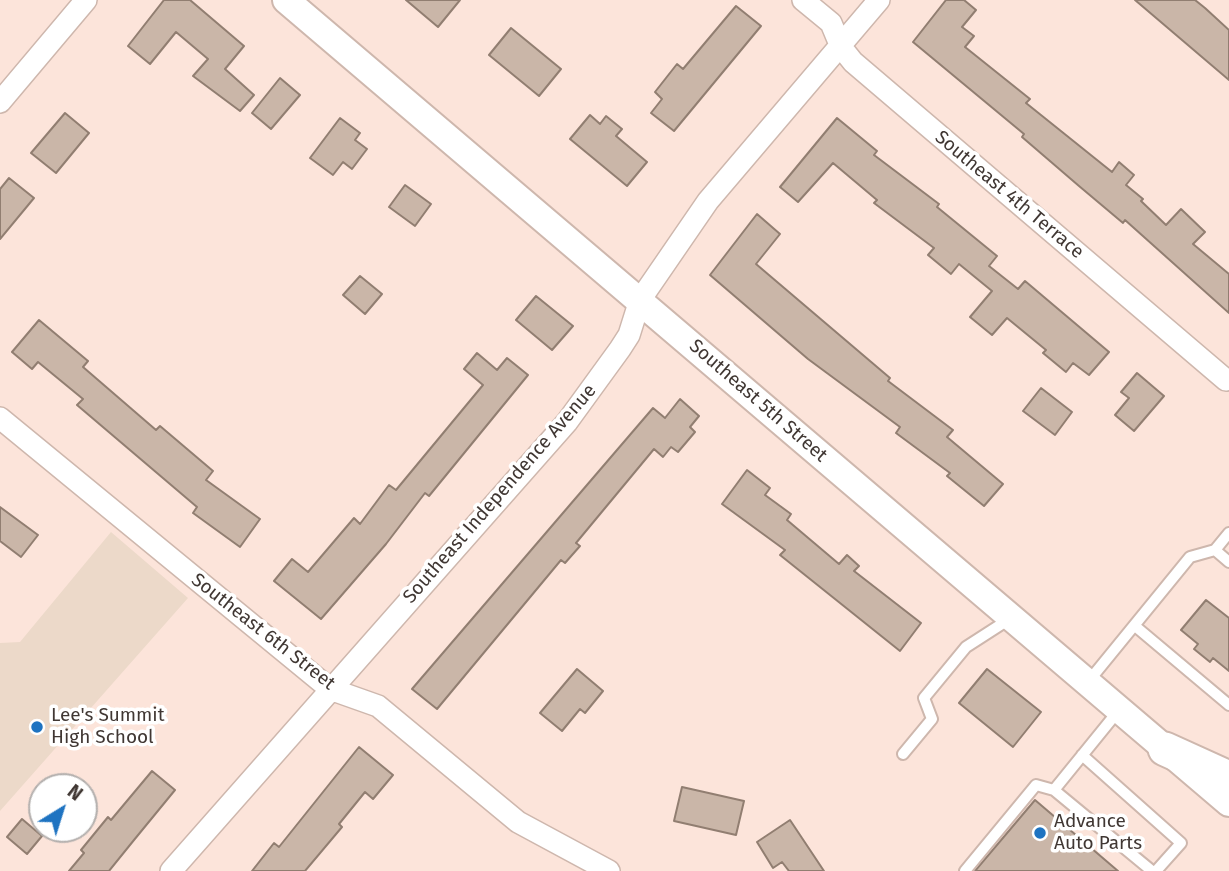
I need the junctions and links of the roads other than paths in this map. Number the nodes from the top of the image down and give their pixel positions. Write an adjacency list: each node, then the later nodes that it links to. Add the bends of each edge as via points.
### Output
1 (86, 0): 6 (street)
2 (286, 0): 7 (street, Southeast 5th Street)
3 (803, 0): 5 (street, Southeast 4th Terrace, via 831,23)
4 (879, 0): 5 (street, Southeast Independence Avenue)
5 (841, 47): 7 (street, Southeast Independence Avenue, via 708,201); 8 (street, Southeast 4th Terrace, via 863,71)
6 (0, 102)
7 (640, 300): 13 (street, Southeast 5th Street); 16 (street, Southeast Independence Avenue, via 629,335 566,422)
8 (1226, 380)
9 (0, 418): 16 (street, Southeast 6th Street)
10 (1229, 533): 11 (lane)
11 (1214, 550): 12 (lane); 14 (lane, via 1190,557)
12 (1229, 562)
13 (1012, 617): 15 (street, Southeast 5th Street); 20 (lane, via 966,647 924,698 932,719)
14 (1135, 626): 15 (lane); 17 (lane)
15 (1088, 682): 18 (street, Southeast 5th Street)
16 (330, 689): 25 (street, Southeast Independence Avenue); 26 (street, Southeast 6th Street, via 378,706 519,822)
17 (1229, 705)
18 (1119, 710): 19 (street, Southeast 5th Street); 21 (lane)
19 (1165, 749): 22 (main road); 24 (street, Southeast 5th Street)
20 (903, 754)
21 (1082, 755): 23 (lane); 28 (lane, via 1181,843)
22 (1229, 778)
23 (1054, 790): 27 (lane, via 1036,785); 28 (lane)
24 (1229, 803)
25 (171, 871)
26 (609, 871)
27 (965, 871)
28 (1154, 871)

